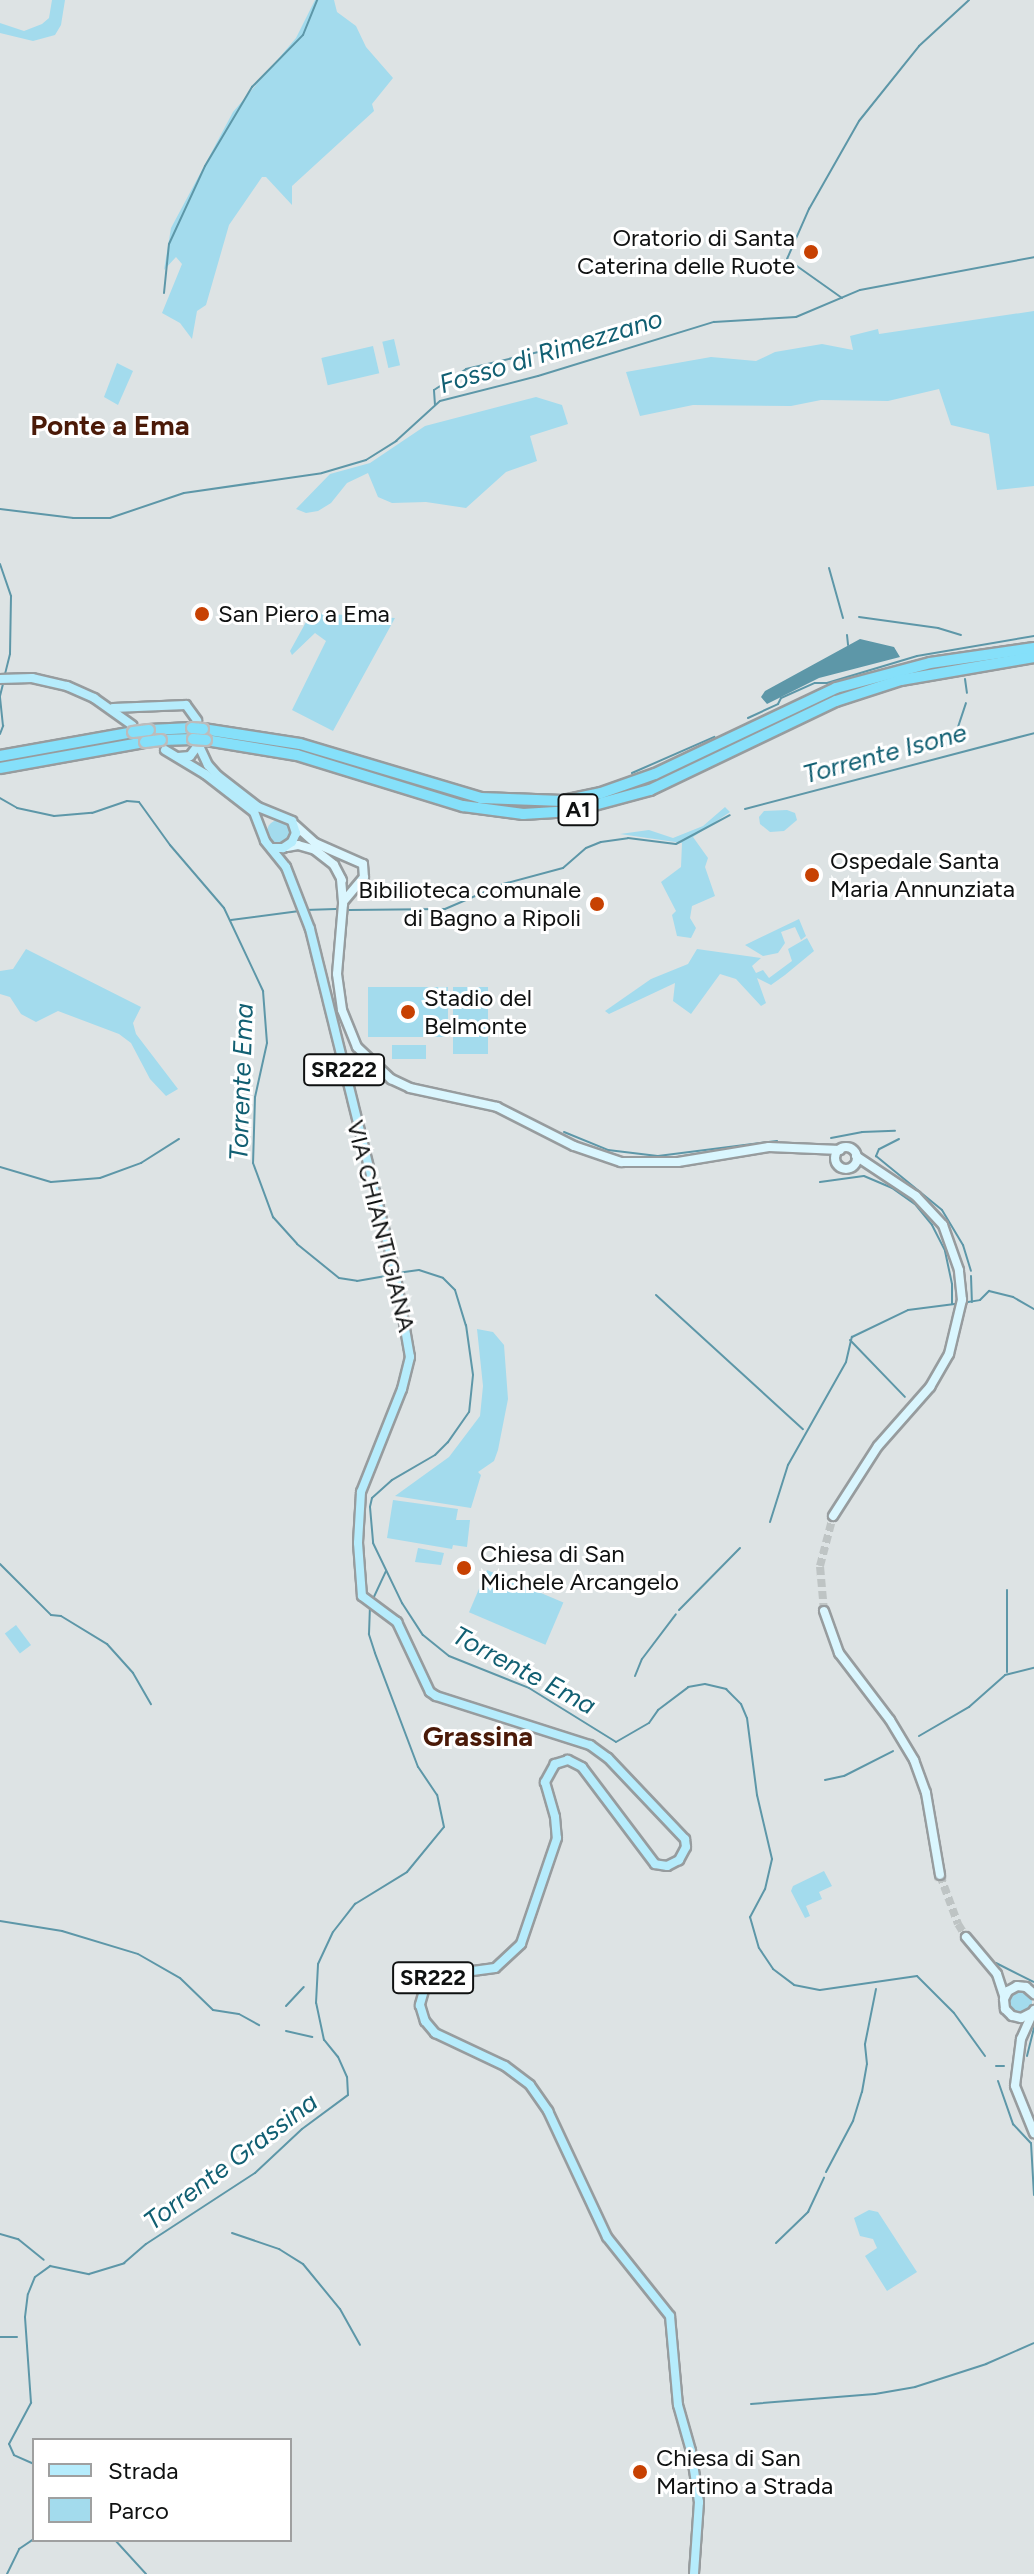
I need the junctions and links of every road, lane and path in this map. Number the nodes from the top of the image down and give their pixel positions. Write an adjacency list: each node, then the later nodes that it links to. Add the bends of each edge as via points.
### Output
1 (1034, 648): 7 (highway, A1, via 930,663 836,688 655,774 563,801 481,798 300,744)
2 (1034, 657): 7 (highway, A1, via 869,690 808,713 650,790 561,812 523,814 463,806 297,755)
3 (0, 679): 5 (main road, via 21,677 67,686)
4 (144, 706): 5 (main road); 6 (main road, via 131,715); 7 (main road, via 186,705)
5 (108, 707): 6 (main road)
6 (133, 727): 7 (highway, A1, bridge); 9 (highway, A1)
7 (198, 736): 8 (highway, A1); 10 (main road, via 187,757); 12 (main road, via 218,776 258,807)
8 (163, 745): 10 (main road, VIA CHIANTIGIANA / SR222); 11 (highway, A1, bridge, via 145,742)
9 (0, 756)
10 (173, 756): 14 (main road, VIA CHIANTIGIANA / SR222, via 254,812)
11 (0, 768)
12 (279, 815): 13 (main road); 14 (main road, via 265,824)
13 (295, 825): 15 (main road, VIA CHIANTIGIANA / SR222, via 296,836); 17 (main road, via 315,843)
14 (264, 839): 16 (main road, VIA CHIANTIGIANA / SR222)
15 (286, 847): 16 (main road); 18 (main road, VIA CHIANTIGIANA / SR222); 19 (main road, via 315,850)
16 (273, 848): 18 (main road, VIA CHIANTIGIANA / SR222)
17 (347, 859): 19 (main road); 20 (main road, via 364,866 365,875)
18 (286, 867): 40 (main road, VIA CHIANTIGIANA / SR222, via 303,909 393,1265 410,1357 361,1492 361,1592 397,1622 430,1692 590,1745 685,1839 679,1860 655,1864 582,1767 568,1760 555,1764 545,1782 556,1841 521,1944 495,1968 436,1976 425,1987 420,2005 435,2033 505,2066 530,2085 548,2111 607,2237 670,2316 678,2405 699,2502)
19 (340, 875): 20 (main road, via 349,884); 21 (main road)
20 (357, 883): 21 (main road)
21 (343, 905): 23 (main road, via 338,985 347,1027 361,1051 391,1079 497,1107 574,1146 621,1162 678,1162 769,1147)
22 (840, 1150): 23 (main road); 24 (main road, via 849,1148); 25 (main road)
23 (823, 1151): 25 (main road)
24 (856, 1156): 26 (main road); 27 (main road)
25 (835, 1160): 26 (main road, via 842,1168)
26 (852, 1167): 27 (main road)
27 (876, 1171): 28 (main road, via 930,1208 943,1225 959,1270 960,1313 949,1354 930,1387 878,1446)
28 (833, 1516)
29 (824, 1611): 30 (main road, via 839,1653 914,1760 926,1793)
30 (940, 1875)
31 (966, 1937): 32 (main road)
32 (992, 1967): 33 (main road); 35 (main road)
33 (1019, 1986): 34 (main road); 35 (main road)
34 (1034, 1994)
35 (1004, 1997): 37 (main road)
36 (1033, 2012): 37 (main road); 38 (main road)
37 (1012, 2016): 38 (main road)
38 (1019, 2048): 39 (main road, via 1016,2091)
39 (1034, 2133)
40 (694, 2574)

